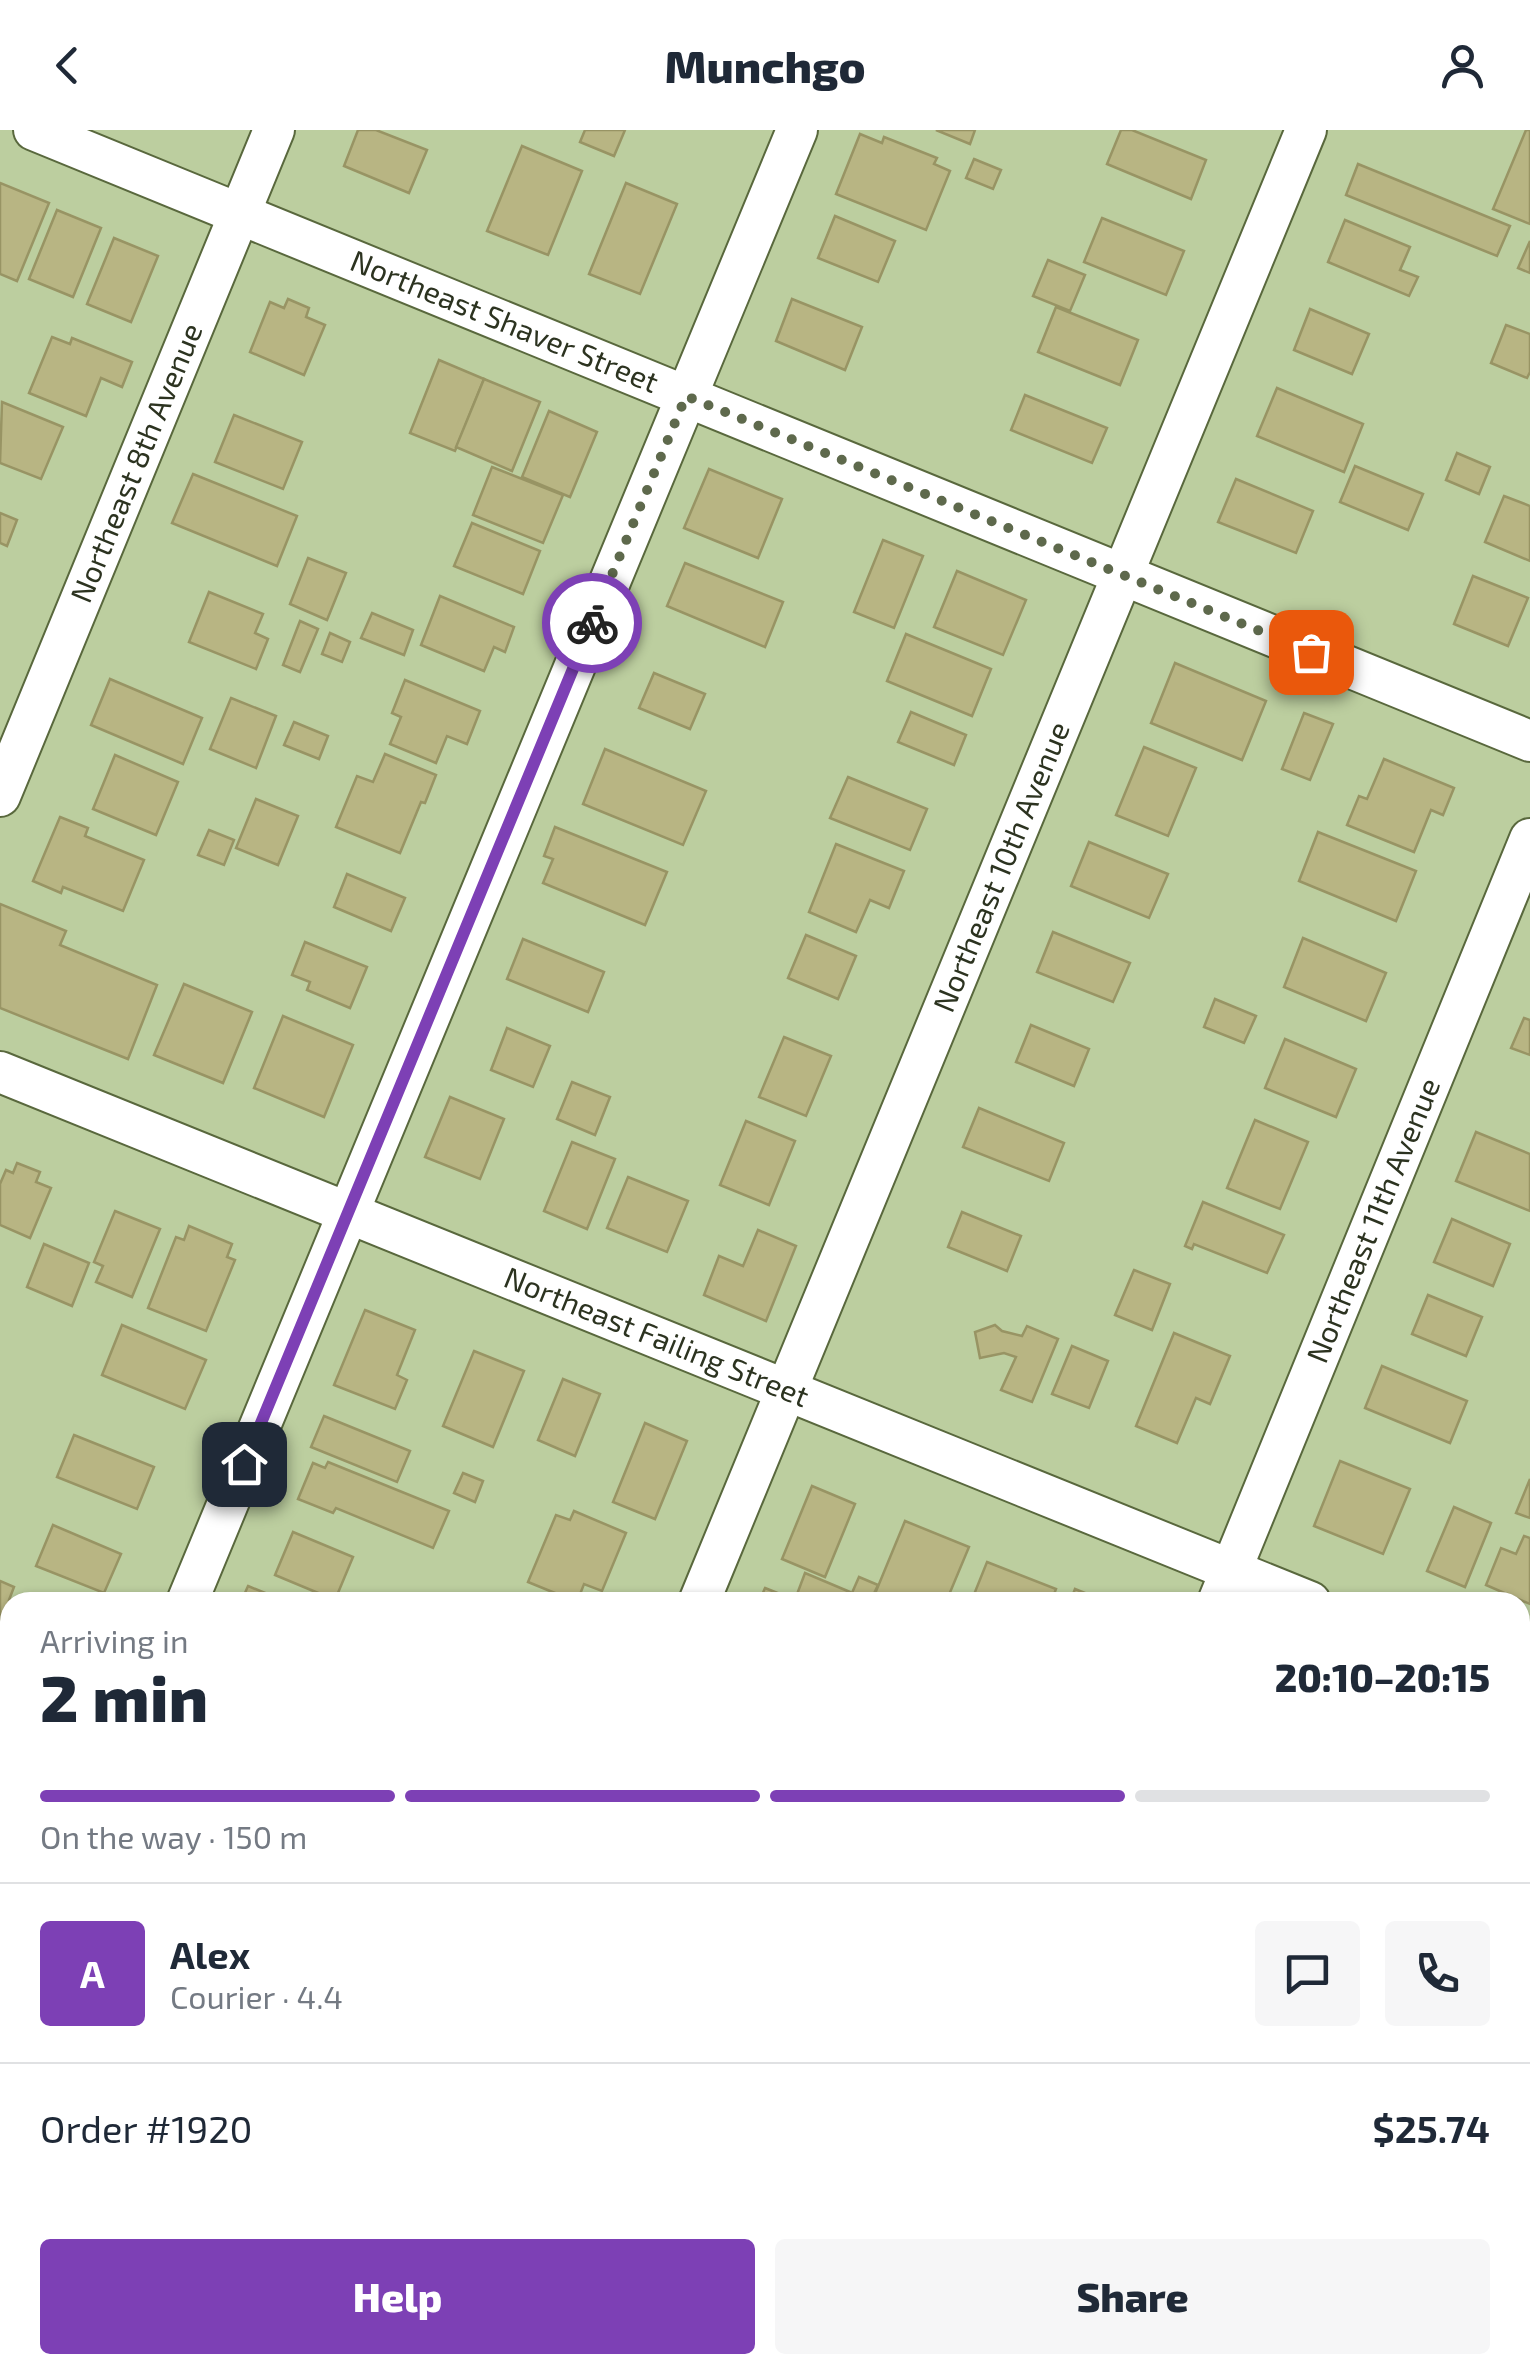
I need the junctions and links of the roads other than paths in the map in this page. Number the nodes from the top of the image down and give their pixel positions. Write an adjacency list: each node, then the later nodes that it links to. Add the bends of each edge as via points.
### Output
1 (34, 130): 5 (street, Northeast Shaver Street)
2 (274, 130): 5 (street, Northeast 8th Avenue)
3 (797, 130): 6 (street)
4 (1306, 130): 7 (street, Northeast 10th Avenue)
5 (239, 214): 6 (street, Northeast Shaver Street); 9 (street, Northeast 8th Avenue)
6 (686, 396): 7 (street, Northeast Shaver Street); 12 (street)
7 (1122, 575): 8 (street, Northeast Shaver Street); 13 (street, Northeast 10th Avenue)
8 (1530, 741)
9 (0, 796)
10 (1530, 839): 14 (street, Northeast 11th Avenue)
11 (0, 1072): 12 (street, Northeast Failing Street)
12 (348, 1212): 13 (street, Northeast Failing Street); 15 (street)
13 (787, 1390): 14 (street, Northeast Failing Street); 16 (street, Northeast 10th Avenue)
14 (1225, 1586): 17 (street, Northeast Failing Street)
15 (191, 1592)
16 (704, 1592)
17 (1257, 1592)

